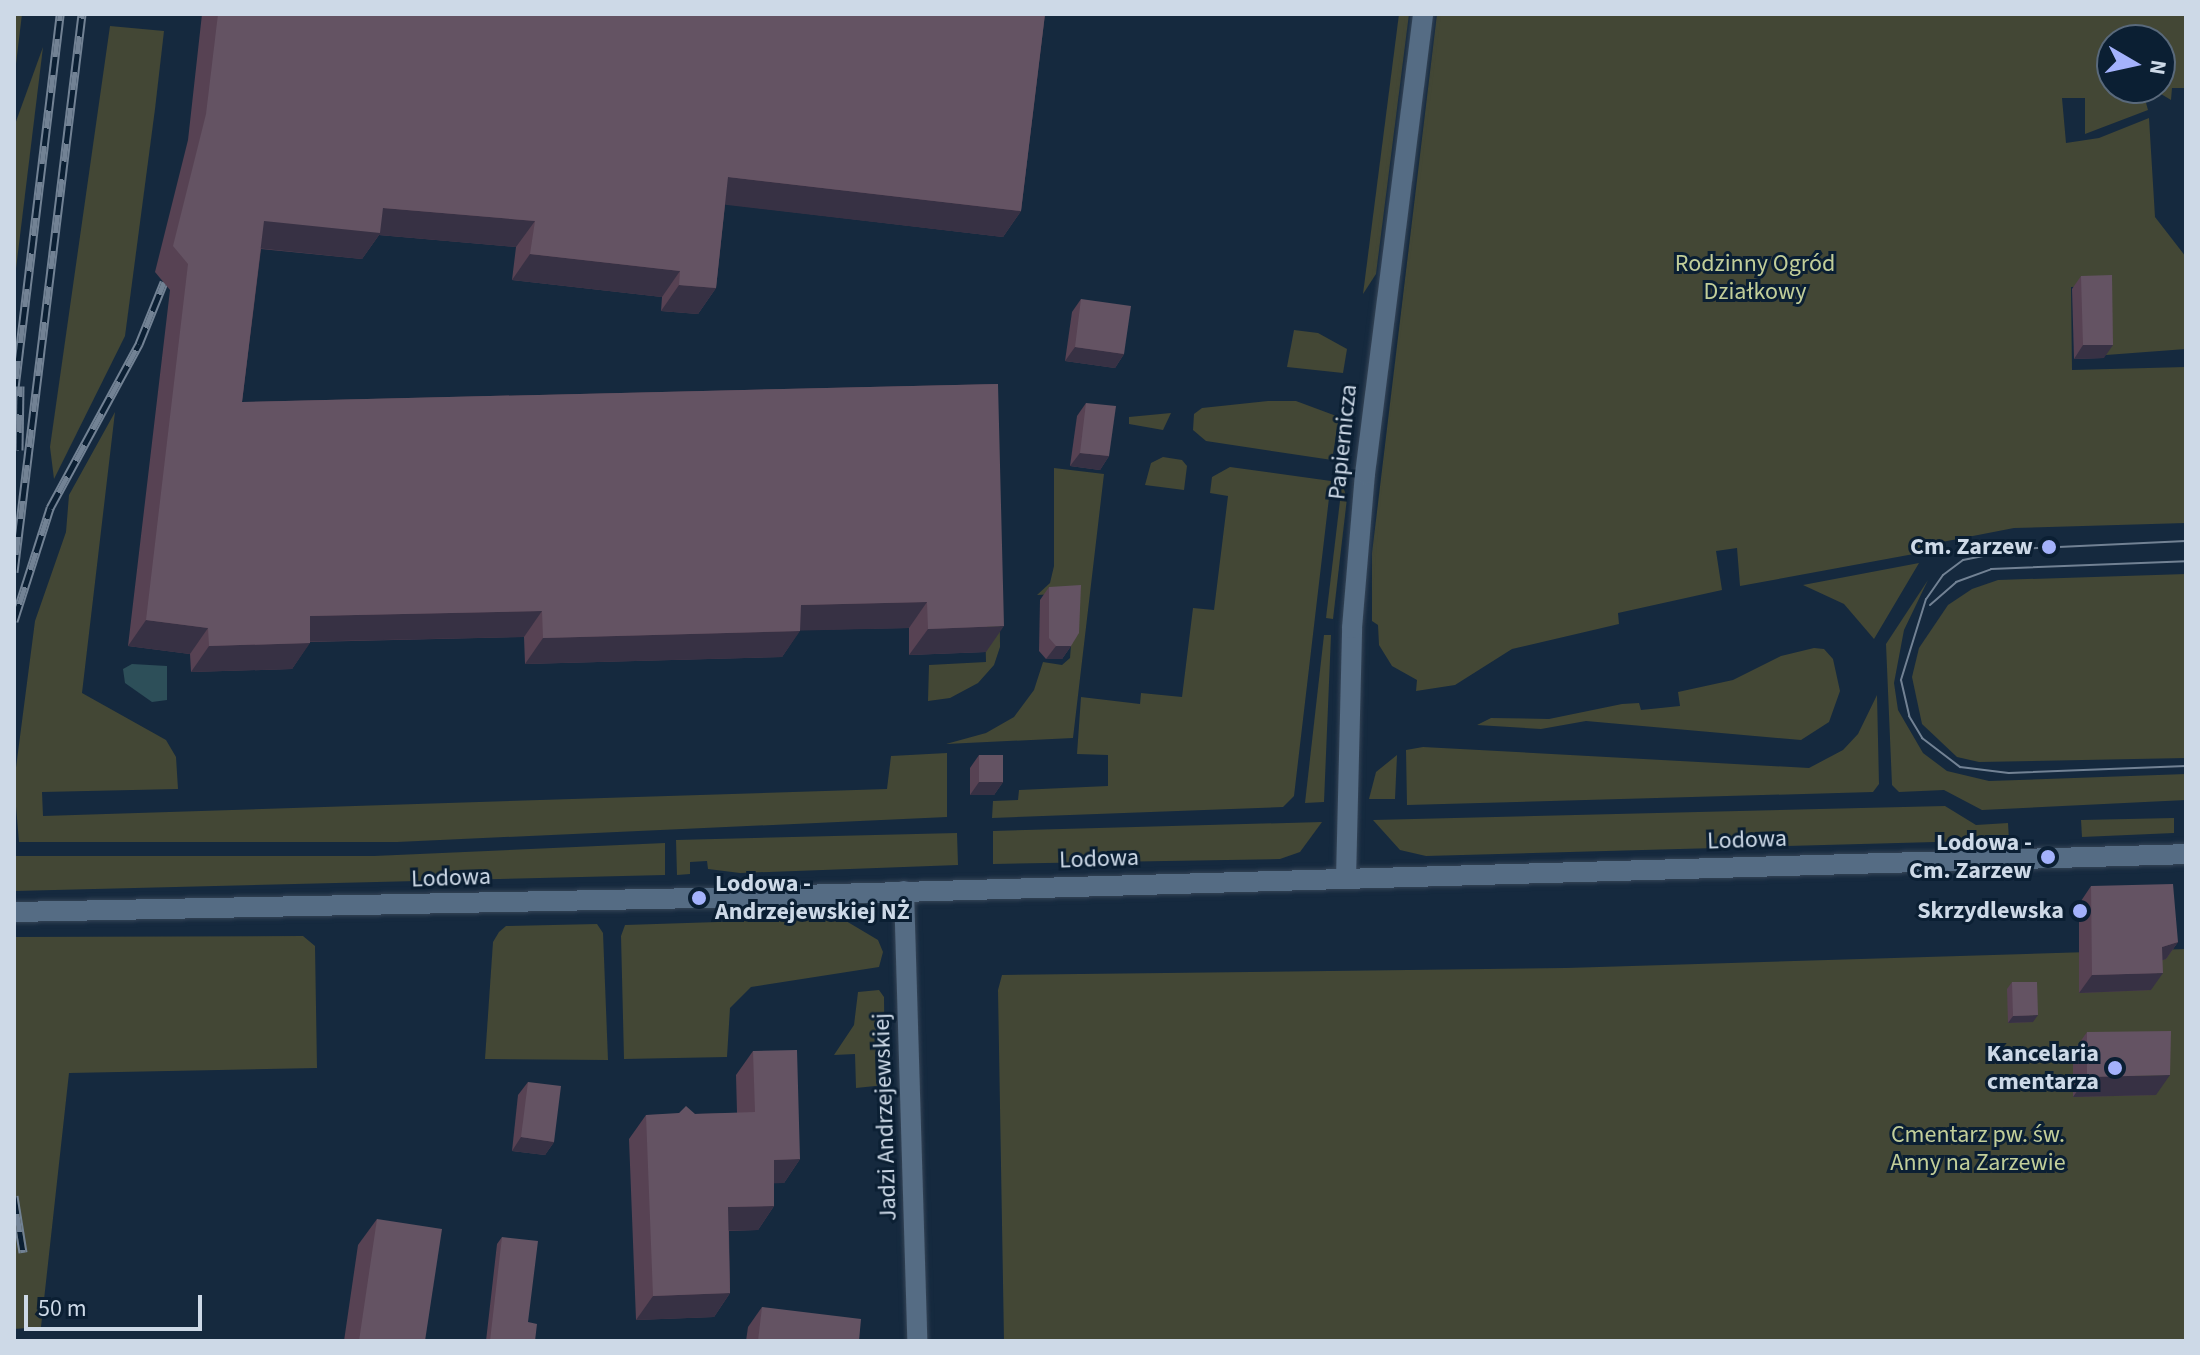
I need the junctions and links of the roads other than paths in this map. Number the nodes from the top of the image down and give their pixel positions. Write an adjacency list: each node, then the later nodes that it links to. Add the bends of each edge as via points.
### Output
1 (1423, 14): 3 (street, Papiernicza, via 1365,474 1352,628)
2 (2186, 854): 3 (street, Lodowa)
3 (1346, 879): 4 (street, Lodowa)
4 (904, 891): 5 (street, Lodowa); 6 (street, Jadzi Andrzejewskiej)
5 (14, 912)
6 (917, 1341)

